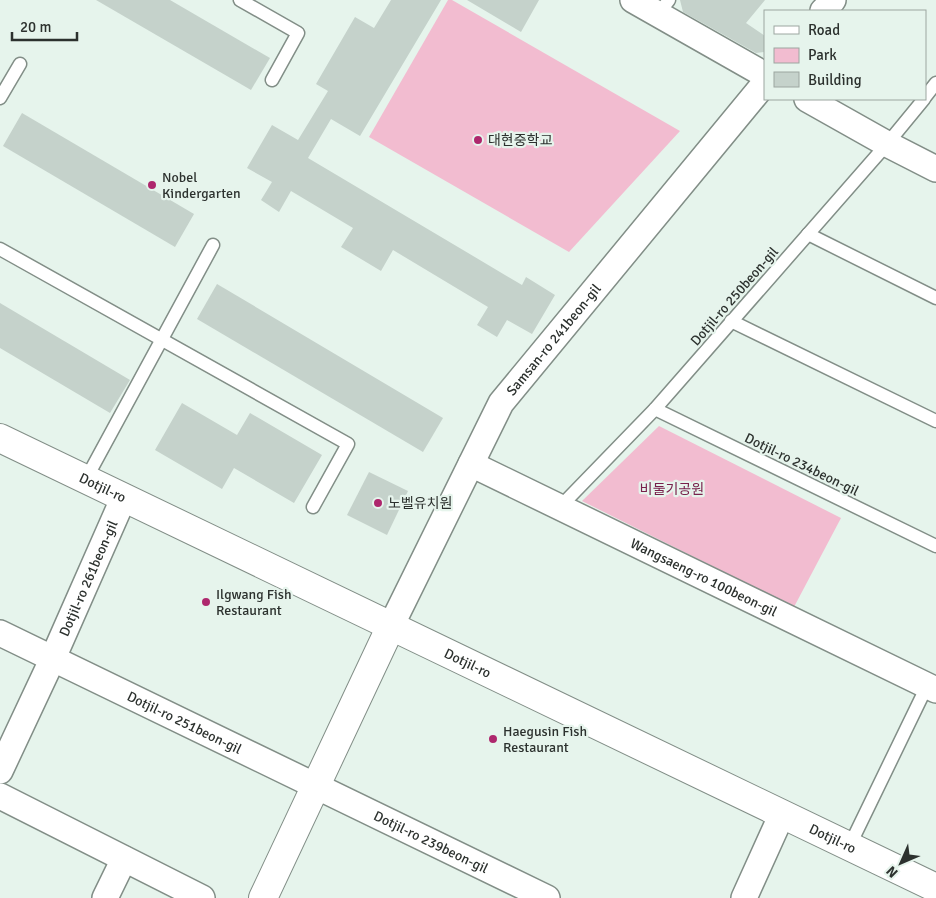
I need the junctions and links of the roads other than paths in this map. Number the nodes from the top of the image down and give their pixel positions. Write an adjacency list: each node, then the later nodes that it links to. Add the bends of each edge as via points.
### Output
1 (240, 0): 8 (lane, via 298,33)
2 (633, 0): 4 (street)
3 (833, 0): 5 (street)
4 (664, 7): 7 (street)
5 (825, 10)
6 (20, 64): 12 (lane)
7 (764, 74)
8 (272, 80)
9 (764, 83): 26 (street, Samsan-ro 241beon-gil, via 501,403)
10 (936, 83): 11 (lane, Dotjil-ro 250beon-gil)
11 (926, 96)
12 (0, 98)
13 (809, 100): 15 (street)
14 (922, 100): 15 (lane, Dotjil-ro 250beon-gil)
15 (887, 144): 16 (street); 17 (lane, Dotjil-ro 250beon-gil)
16 (936, 169)
17 (808, 234): 20 (lane); 21 (lane, Dotjil-ro 250beon-gil)
18 (213, 246): 22 (lane)
19 (0, 249): 22 (lane)
20 (936, 298)
21 (732, 321): 23 (lane, Dotjil-ro 250beon-gil); 24 (lane)
22 (162, 341): 27 (lane); 29 (lane, via 348,444)
23 (655, 409): 30 (lane, Dotjil-ro 250beon-gil); 31 (lane, Dotjil-ro 234beon-gil)
24 (936, 421)
25 (0, 438): 27 (main road, Dotjil-ro)
26 (471, 464): 30 (street, Wangsaeng-ro 100beon-gil); 32 (street, Samsan-ro 241beon-gil)
27 (86, 479): 28 (main road, Dotjil-ro)
28 (124, 497): 32 (main road, Dotjil-ro); 34 (street, Dotjil-ro 261beon-gil)
29 (313, 507)
30 (560, 507): 35 (street, Wangsaeng-ro 100beon-gil)
31 (936, 546)
32 (391, 626): 37 (main road); 39 (main road, Dotjil-ro)
33 (0, 632): 34 (street)
34 (53, 658): 36 (street, Dotjil-ro 261beon-gil); 37 (street, Dotjil-ro 251beon-gil)
35 (932, 688): 40 (lane)
36 (0, 771)
37 (315, 785): 45 (main road); 46 (street, Dotjil-ro 239beon-gil)
38 (0, 796): 41 (street)
39 (782, 814): 40 (main road, Dotjil-ro); 47 (street)
40 (849, 846): 42 (main road, Dotjil-ro)
41 (124, 859): 43 (street); 44 (street)
42 (936, 888)
43 (105, 898)
44 (202, 898)
45 (263, 898)
46 (547, 898)
47 (744, 898)

